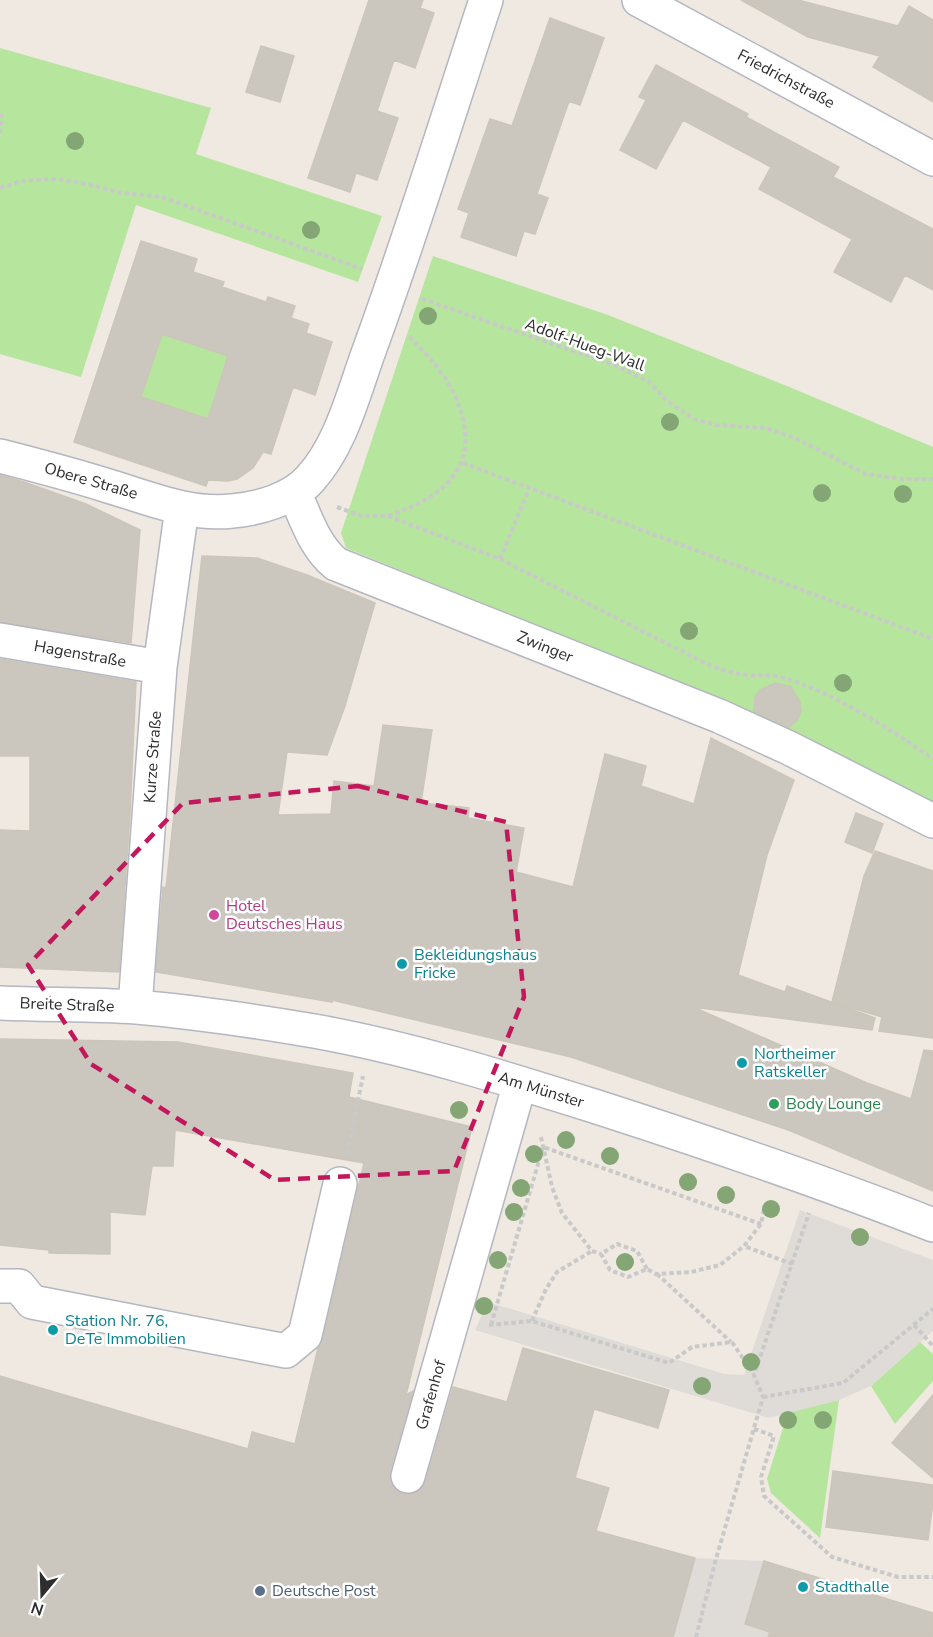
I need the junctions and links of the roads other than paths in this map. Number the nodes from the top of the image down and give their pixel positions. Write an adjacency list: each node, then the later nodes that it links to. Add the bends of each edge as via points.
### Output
1 (486, 0): 5 (street, via 388,298 334,441 310,480)
2 (639, 0): 3 (street, Friedrichstraße)
3 (933, 159)
4 (0, 456): 6 (street, Obere Straße)
5 (294, 492): 6 (street, via 234,511 212,513); 9 (street, Zwinger, via 315,539 336,564 719,716)
6 (182, 508): 8 (street, Kurze Straße)
7 (0, 640): 8 (street, Hagenstraße)
8 (160, 667): 11 (street, Kurze Straße)
9 (933, 821)
10 (0, 1003): 11 (street, Breite Straße)
11 (135, 1007): 12 (street, Am Münster, via 314,1031)
12 (520, 1083): 14 (street, Am Münster, via 821,1181); 16 (street, Grafenhof)
13 (340, 1184): 15 (street, via 305,1335 286,1351 32,1302 19,1287)
14 (933, 1225)
15 (0, 1286)
16 (408, 1476)

